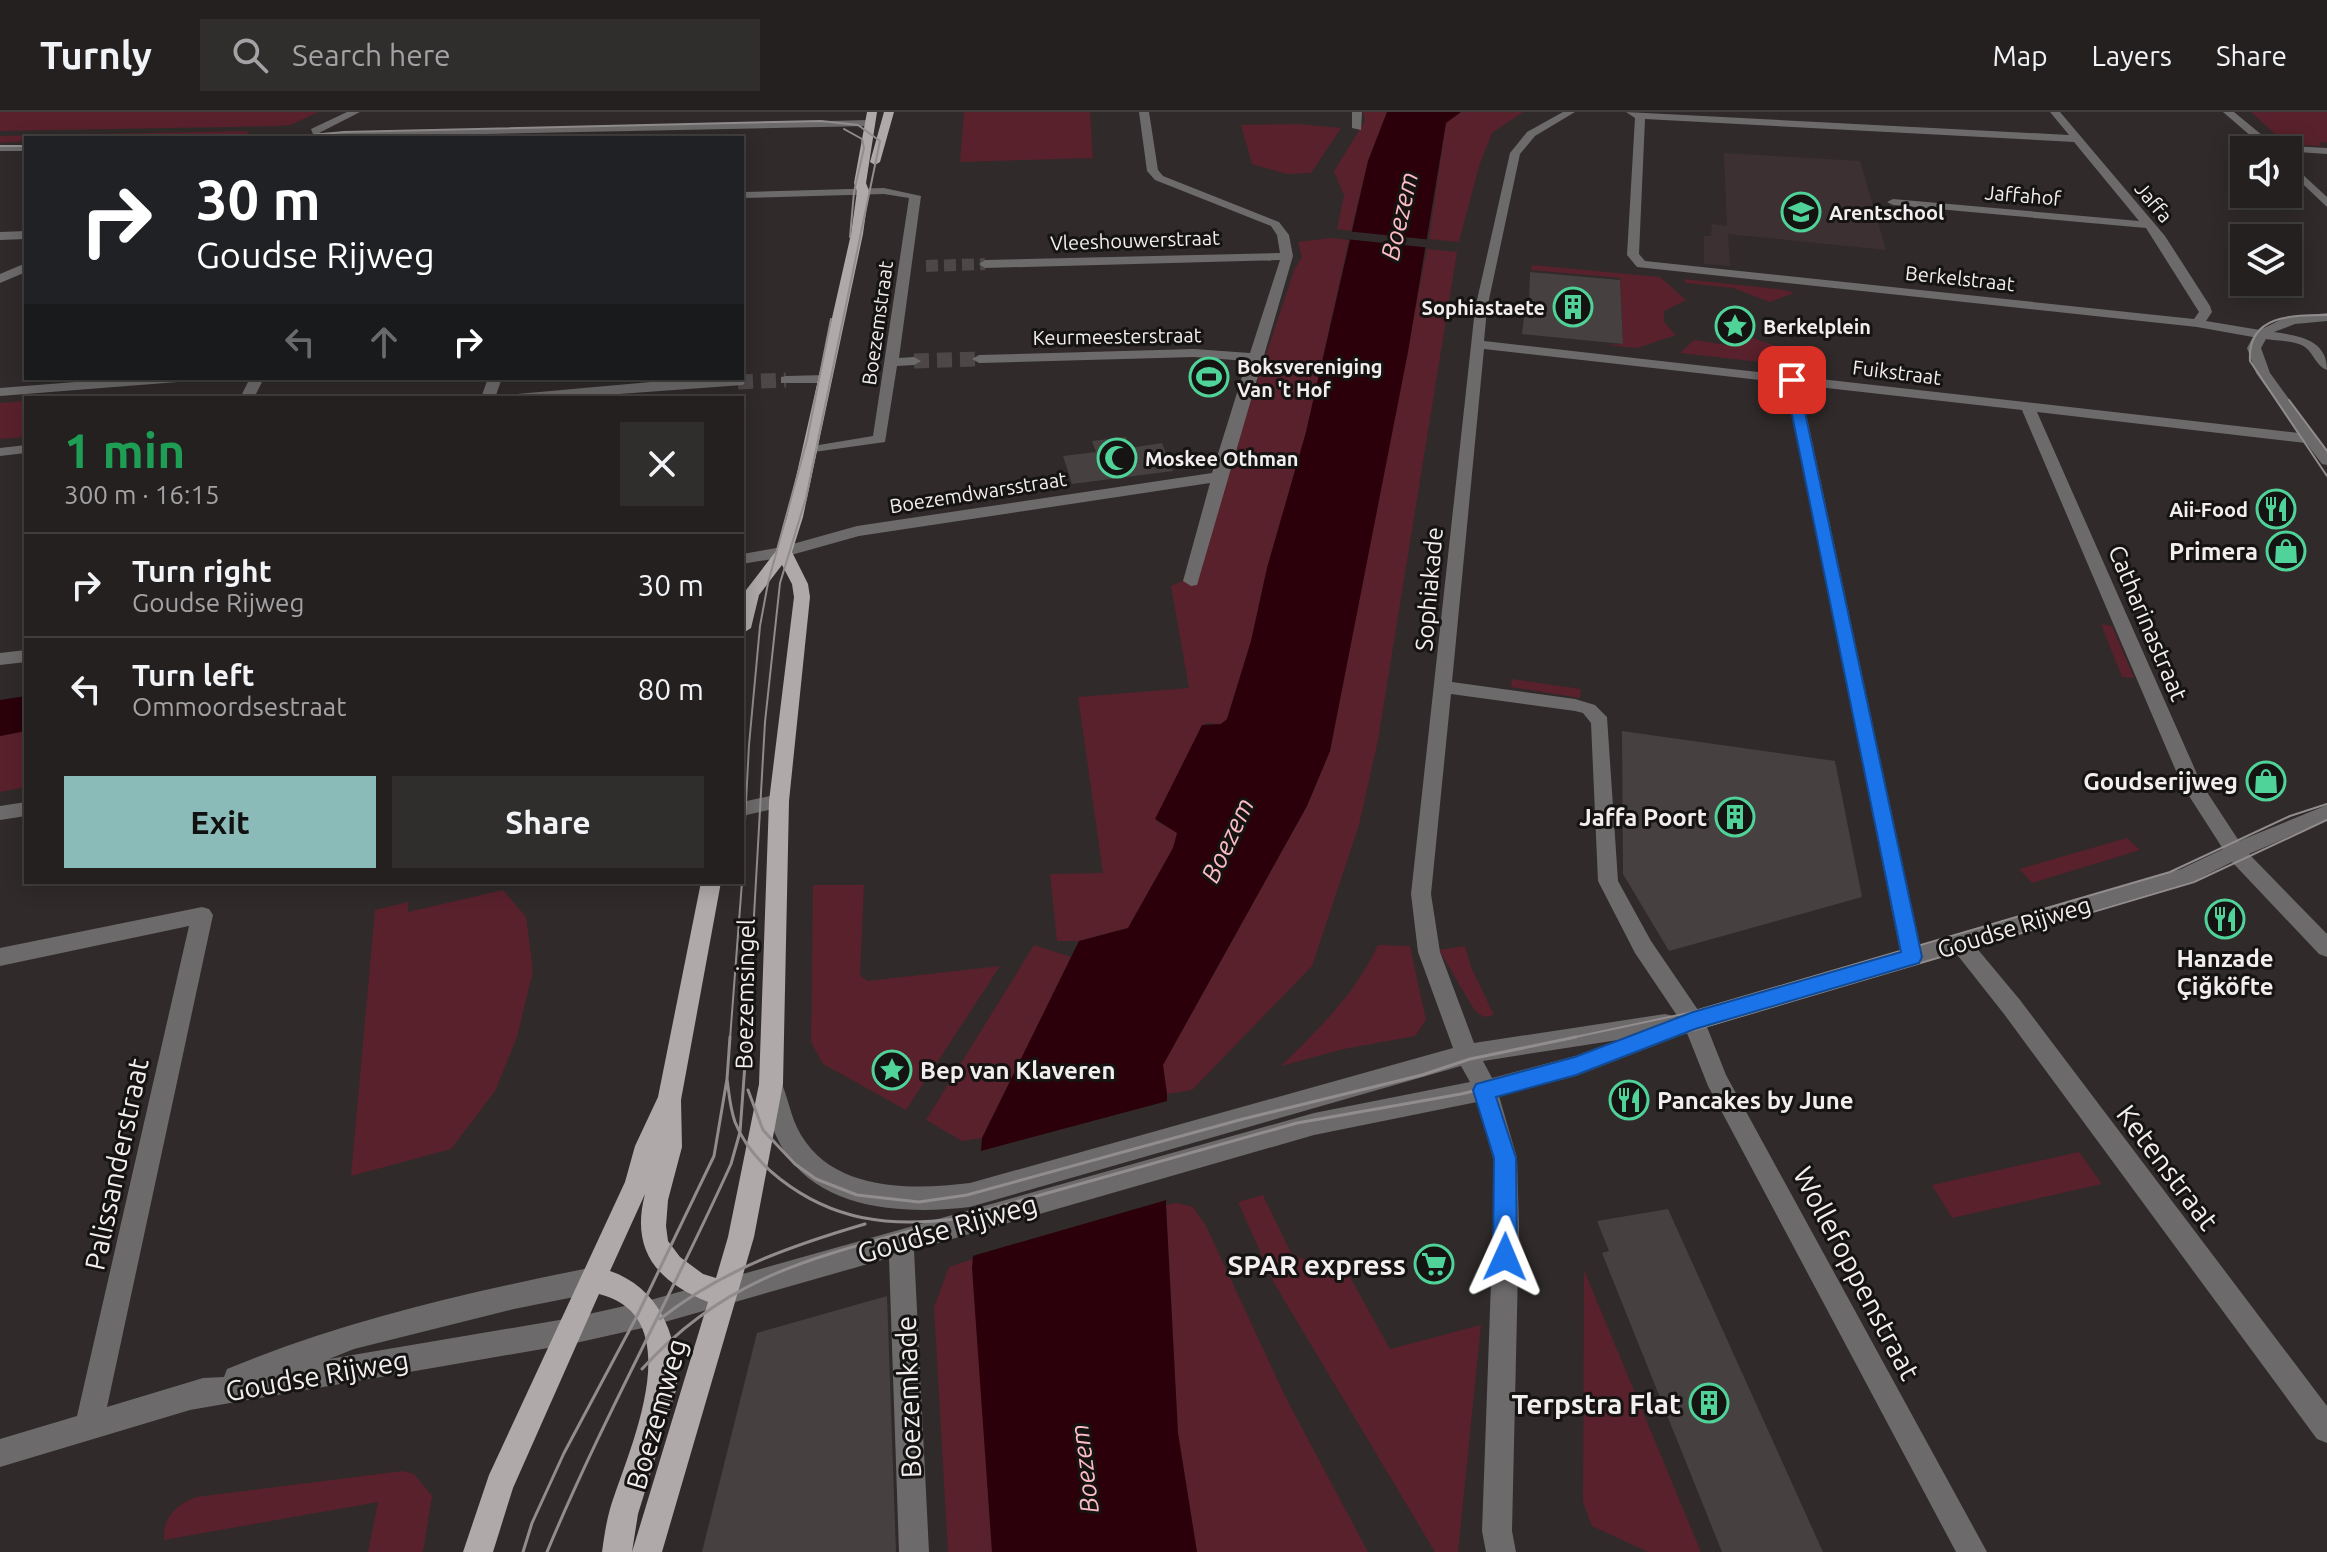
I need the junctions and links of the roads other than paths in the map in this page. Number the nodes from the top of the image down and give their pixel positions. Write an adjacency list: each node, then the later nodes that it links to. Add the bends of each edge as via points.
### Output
1 (355, 112): 12 (street)
2 (1144, 112): 28 (street, via 1153,171 1159,178 1275,224)
3 (1357, 112): 11 (street)
4 (1570, 112): 36 (street, Sophiakade, via 1531,134 1515,153 1482,301)
5 (1627, 112): 8 (street)
6 (2055, 112): 15 (street, Jaffa)
7 (2228, 112): 14 (street)
8 (1640, 116): 15 (street); 34 (street, Berkelstraat, via 1633,255 1641,264)
9 (871, 118): 10 (main road); 13 (street); 21 (main road, Boezemstraat)
10 (887, 118): 21 (main road, Boezemstraat, via 870,183)
11 (1357, 128)
12 (303, 136)
13 (325, 136)
14 (2258, 136)
15 (2077, 139): 25 (street, Jaffa)
16 (0, 148): 17 (street)
17 (24, 148)
18 (2302, 150): 19 (street)
19 (2327, 151)
20 (2302, 178): 24 (street)
21 (863, 191): 22 (street); 40 (street, Boezemstraat, via 915,196 910,266); 42 (main road, Boezemstraat)
22 (744, 195)
23 (1893, 202): 25 (street, Jaffahof)
24 (2327, 204)
25 (2149, 225): 34 (street, Jaffa, via 2204,306 2206,312)
26 (24, 235): 27 (street)
27 (0, 236)
28 (1287, 256): 29 (street, Vleeshouwerstraat); 37 (street)
29 (985, 264)
30 (24, 268): 32 (street)
31 (24, 277): 32 (street)
32 (2, 278)
33 (2327, 317): 35 (street, via 2295,320)
34 (2197, 323): 35 (street, Berkelstraat)
35 (2263, 333): 41 (street, Berkelstraat, via 2309,344); 52 (street, via 2255,344 2256,358)
36 (1478, 344): 45 (street, Fuikstraat); 64 (street, Sophiakade)
37 (1255, 357): 38 (street, Keurmeesterstraat, via 1194,353); 57 (street)
38 (979, 359)
39 (914, 361): 40 (street)
40 (891, 362): 54 (street, Boezemstraat, via 880,439)
41 (2327, 366)
42 (825, 379): 44 (street); 54 (main road, Boezemstraat)
43 (153, 380): 48 (street)
44 (786, 380)
45 (1792, 380): 51 (street, Fuikstraat); 75 (street)
46 (738, 382): 47 (street)
47 (682, 391): 49 (street)
48 (0, 392)
49 (614, 393): 50 (street)
50 (556, 396)
51 (2028, 407): 52 (street, Fuikstraat); 70 (street, Catharinastraat, via 2192,785)
52 (2311, 439): 56 (street)
53 (24, 449): 55 (street)
54 (812, 450): 58 (main road, Boezemstraat)
55 (0, 452)
56 (2327, 461)
57 (1217, 477): 58 (street, Boezemdwarsstraat, via 857,531); 60 (street)
58 (784, 552): 59 (street); 61 (main road, via 751,594); 65 (main road, Boezemsingel, via 802,597)
59 (744, 559)
60 (1191, 581)
61 (744, 620)
62 (24, 656): 63 (street)
63 (0, 659)
64 (1444, 687): 76 (street, Wollefoppenstraat, via 1589,709 1600,722 1608,881 1643,947); 77 (street, Sophiakade, via 1421,910 1429,952)
65 (779, 801): 67 (street); 78 (main road, Boezemsingel)
66 (24, 809): 69 (street)
67 (744, 809)
68 (2327, 812): 70 (street, Goudse Rijweg)
69 (0, 813)
70 (2235, 852): 72 (street, Goudse Rijweg, via 2187,875); 73 (street, Catharinastraat)
71 (711, 884): 80 (main road, Boezemsingel)
72 (1959, 942): 75 (street, Goudse Rijweg); 89 (street, Ketenstraat)
73 (2327, 948)
74 (0, 957): 88 (street, Palissanderstraat, via 202,915)
75 (1912, 957): 76 (street, Goudse Rijweg)
76 (1693, 1021): 77 (street, Goudse Rijweg); 79 (street, Goudse Rijweg, via 1585,1063); 96 (street, Wollefoppenstraat, via 1716,1079)
77 (1467, 1054): 79 (street, Sophiakade); 81 (street, Goudse Rijweg)
78 (771, 1084): 81 (street, Goudse Rijweg, via 802,1156 829,1176 885,1199 970,1195); 84 (main road, Boezemsingel, via 752,1190)
79 (1484, 1090): 81 (street, Goudse Rijweg); 95 (street, Sophiakade, via 1505,1158 1497,1531)
80 (670, 1098): 83 (main road, Boezemsingel); 84 (main road, via 670,1148 654,1208 656,1238 678,1275 700,1288)
81 (1173, 1152): 82 (street, Goudse Rijweg)
82 (901, 1242): 84 (street, Goudse Rijweg); 94 (street, Boezemkade)
83 (594, 1280): 85 (main road, via 622,1287); 86 (main road, Boezemsingel); 87 (street, Goudse Rijweg, via 354,1336)
84 (725, 1293): 85 (street, Goudse Rijweg); 93 (main road, Boezemweg)
85 (647, 1314): 86 (street, Goudse Rijweg); 92 (main road, via 660,1342 664,1377 623,1514)
86 (571, 1331): 87 (street, Goudse Rijweg); 91 (main road, via 499,1485)
87 (191, 1396): 88 (street, Goudse Rijweg)
88 (89, 1426): 90 (street, Goudse Rijweg)
89 (2327, 1429)
90 (0, 1453)
91 (478, 1552)
92 (617, 1552)
93 (647, 1552)
94 (914, 1552)
95 (1501, 1552)
96 (1972, 1552)

